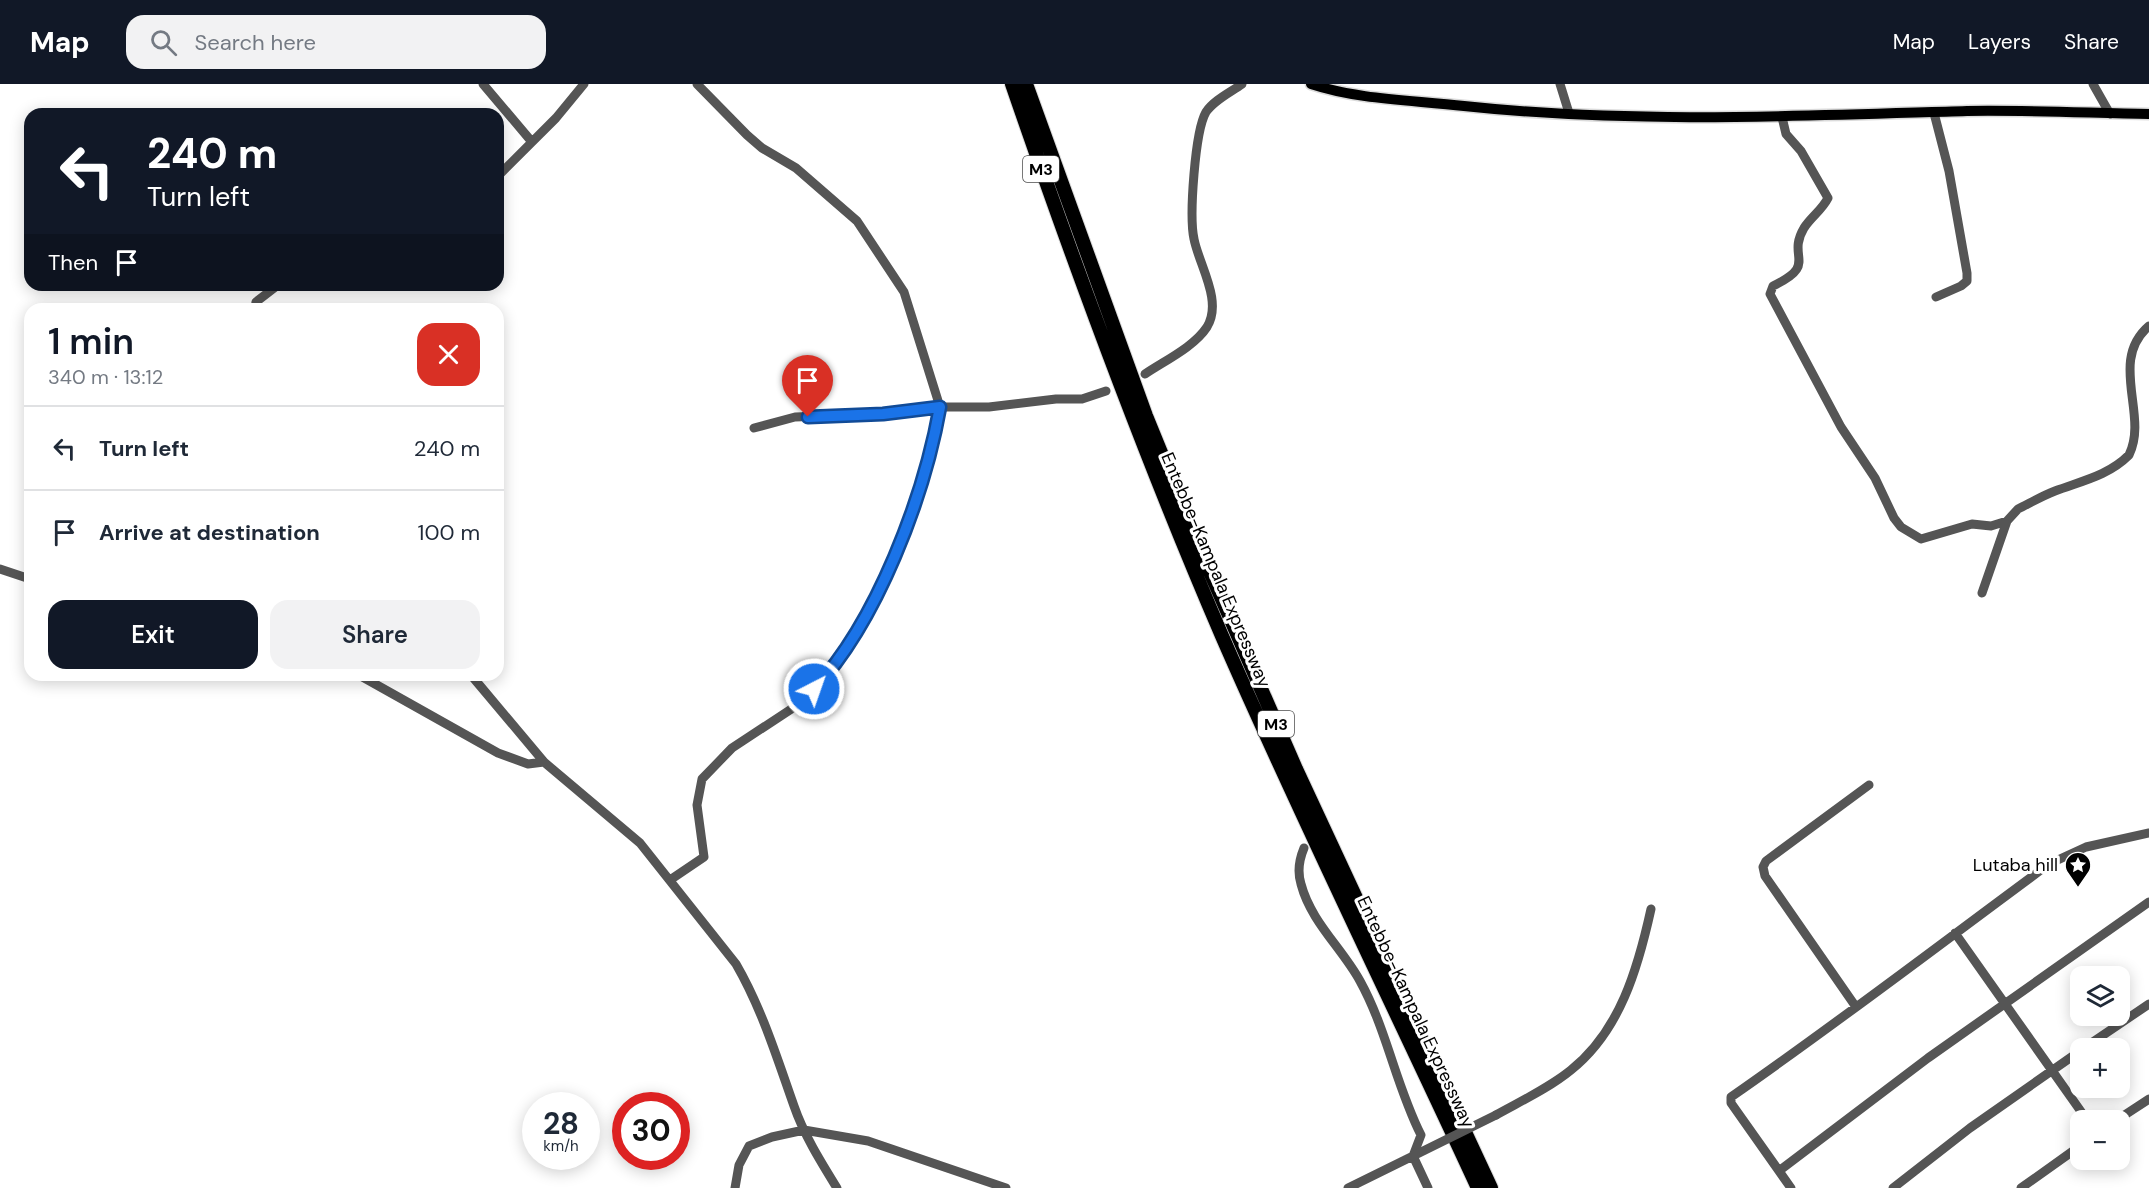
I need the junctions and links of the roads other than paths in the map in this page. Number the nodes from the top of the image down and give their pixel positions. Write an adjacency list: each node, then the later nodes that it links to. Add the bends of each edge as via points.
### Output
1 (483, 84): 10 (street)
2 (584, 84): 17 (street)
3 (697, 84): 25 (street, via 762,148 796,168 857,221 904,292)
4 (1012, 84): 59 (highway, Entebbe-Kampala Expressway / M3, via 1071,254 1183,543 1275,753)
5 (1026, 84): 60 (highway, Entebbe-Kampala Expressway / M3, via 1146,416 1204,558 1300,779)
6 (1242, 84): 23 (street, via 1208,110 1199,138 1191,219 1211,294 1211,316 1202,332)
7 (1311, 84): 12 (main road, via 1498,110)
8 (1560, 84): 12 (street)
9 (2093, 84): 14 (street)
10 (503, 108)
11 (504, 109): 17 (street)
12 (1569, 113): 16 (main road)
13 (1934, 113): 14 (main road); 16 (main road); 20 (street, via 1967,273 1967,281 1961,286)
14 (2110, 114): 15 (main road)
15 (2149, 114)
16 (1782, 117): 27 (street, via 1786,134 1801,151 1828,198 1800,237 1798,270 1773,286 1770,294 1841,427 1875,478 1894,518 1912,535 1921,539 1972,524 1991,526)
17 (532, 142): 18 (street)
18 (504, 170)
19 (270, 291): 21 (street)
20 (1936, 297)
21 (256, 303)
22 (2149, 326): 27 (street, via 2142,332 2133,361 2144,423 2137,446 2113,469 2031,502)
23 (1145, 374)
24 (1106, 391): 25 (street, via 1082,399)
25 (940, 407): 26 (street, via 883,414 795,417); 37 (street, via 928,465 866,618 847,650 802,702 732,748 702,779 697,805 704,857)
26 (754, 428)
27 (2007, 521): 30 (street)
28 (0, 569): 29 (street)
29 (24, 577)
30 (1982, 593)
31 (370, 681): 33 (street, via 498,753 528,764)
32 (476, 681): 33 (street)
33 (543, 762): 37 (street, via 640,843)
34 (1869, 785): 43 (street, via 1763,867 1765,876)
35 (2149, 833): 40 (street, via 2066,854)
36 (1304, 848): 52 (street, via 1298,873 1304,894 1322,928 1360,980 1378,1018 1421,1135)
37 (670, 880): 50 (street, via 746,980)
38 (2149, 902): 41 (street)
39 (1651, 909): 52 (street, bridge, via 1621,1008 1591,1053 1570,1072 1496,1115)
40 (1955, 933): 41 (street); 43 (street)
41 (2003, 1004): 46 (street); 53 (street)
42 (2149, 1004): 44 (street)
43 (1856, 1007): 53 (street, via 1731,1097)
44 (2099, 1038)
45 (2070, 1058): 46 (street)
46 (2053, 1070): 48 (street); 62 (street)
47 (2149, 1099): 49 (street)
48 (2080, 1110)
49 (2130, 1111)
50 (804, 1130): 54 (street, via 749,1146 739,1166); 55 (street); 56 (street, via 868,1141)
51 (2070, 1153): 63 (street)
52 (1413, 1156): 57 (street); 58 (street)
53 (1779, 1171): 61 (street)
54 (735, 1188)
55 (837, 1188)
56 (1006, 1188)
57 (1348, 1188)
58 (1428, 1188)
59 (1478, 1188)
60 (1491, 1188)
61 (1791, 1188)
62 (1893, 1188)
63 (2021, 1188)

